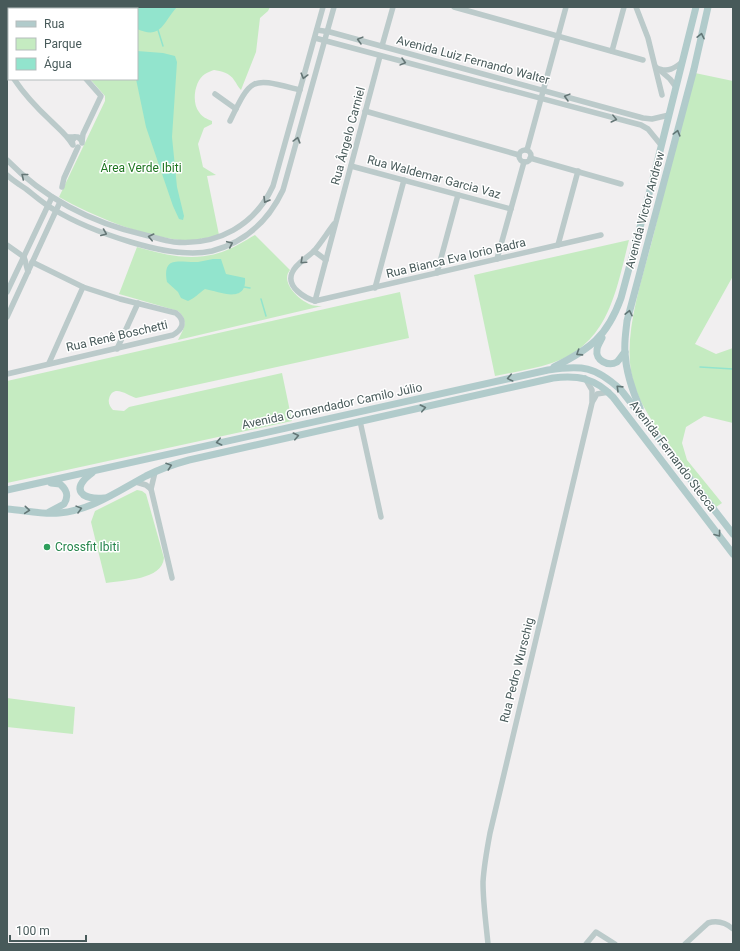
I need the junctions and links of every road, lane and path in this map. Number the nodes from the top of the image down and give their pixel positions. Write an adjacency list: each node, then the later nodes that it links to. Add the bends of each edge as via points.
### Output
1 (323, 7): 10 (street)
2 (334, 7): 11 (street)
3 (393, 7): 19 (street)
4 (454, 7): 15 (street)
5 (566, 7): 15 (street)
6 (624, 7): 21 (street)
7 (636, 7): 25 (street)
8 (696, 7): 24 (main road, Avenida Victor Andrew)
9 (708, 7): 90 (main road, Avenida Victor Andrew, one-way to 9, via 630,306 695,65)
10 (321, 15): 11 (street); 12 (street)
11 (331, 18): 13 (street)
12 (317, 30): 13 (street, Avenida Luiz Fernando Walter); 16 (street)
13 (328, 31): 14 (street, Avenida Luiz Fernando Walter); 17 (street)
14 (337, 34): 18 (street); 19 (street, Avenida Luiz Fernando Walter, one-way to 14)
15 (558, 36): 21 (street); 30 (street)
16 (315, 38): 17 (street, Avenida Luiz Fernando Walter); 20 (street)
17 (325, 41): 18 (street, Avenida Luiz Fernando Walter); 33 (street)
18 (334, 44): 22 (street, Avenida Luiz Fernando Walter)
19 (382, 46): 30 (street, Avenida Luiz Fernando Walter)
20 (311, 51): 29 (street, one-way to 29); 33 (street, via 317,55)
21 (612, 51): 23 (street)
22 (380, 56): 34 (street, Avenida Luiz Fernando Walter, one-way to 34); 37 (street, Rua Ângelo Carniel)
23 (643, 60)
24 (682, 63): 25 (street, via 667,70); 28 (main road, Avenida Victor Andrew)
25 (656, 67): 28 (street); 32 (street)
26 (15, 80): 41 (street, via 21,90)
27 (87, 80): 42 (street, via 99,93 100,99 84,134)
28 (676, 87): 39 (main road, Avenida Victor Andrew)
29 (300, 90): 36 (street, via 263,81 255,83 246,91); 62 (street, one-way to 62, via 269,196 253,216 226,234 201,241 173,242 133,232)
30 (543, 91): 34 (street); 35 (street, Avenida Luiz Fernando Walter, one-way to 30)
31 (215, 94): 36 (street)
32 (662, 95)
33 (309, 98): 66 (street, one-way to 33, via 116,238 174,252 210,251 226,246 253,230 277,203)
34 (540, 99): 38 (street, Avenida Luiz Fernando Walter); 45 (street)
35 (604, 108): 38 (street, via 603,112); 39 (street, Avenida Luiz Fernando Walter, via 652,119)
36 (236, 109): 40 (street)
37 (365, 111): 46 (street); 50 (street, Rua Ângelo Carniel)
38 (593, 113): 44 (street, Avenida Luiz Fernando Walter, one-way to 44, via 641,125 648,129)
39 (668, 115): 44 (main road, Avenida Victor Andrew)
40 (230, 121)
41 (68, 137): 42 (street); 43 (street)
42 (78, 138): 43 (street, via 73,139); 43 (street, via 82,143)
43 (75, 145): 55 (street)
44 (661, 145): 85 (main road, Avenida Victor Andrew, via 621,298)
45 (527, 150): 46 (street, via 523,150); 47 (street, via 531,154)
46 (519, 155): 49 (street)
47 (530, 158): 49 (street); 51 (street)
48 (7, 160): 56 (street, one-way to 48)
49 (524, 162): 63 (street)
50 (351, 166): 53 (street, Rua Waldemar Garcia Vaz); 67 (street, Rua Ângelo Carniel)
51 (578, 172): 54 (street); 69 (street)
52 (7, 175): 58 (street)
53 (404, 180): 57 (street, Rua Waldemar Garcia Vaz); 80 (street)
54 (621, 184)
55 (62, 187)
56 (42, 190): 58 (street); 59 (street)
57 (458, 195): 63 (street, Rua Waldemar Garcia Vaz); 78 (street)
58 (37, 197): 61 (street)
59 (52, 197): 60 (street); 61 (street)
60 (60, 202): 62 (street); 64 (street)
61 (48, 206): 64 (street); 65 (street)
62 (72, 209): 66 (street)
63 (511, 209): 74 (street)
64 (56, 211): 66 (street); 72 (street)
65 (44, 215): 72 (street, via 49,218 37,244); 73 (street)
66 (68, 217)
67 (336, 221): 71 (street, Rua Ângelo Carniel); 75 (street, Rua Ângelo Carniel)
68 (601, 235): 69 (street, Rua Bianca Eva Iorio Badra)
69 (558, 245): 74 (street, Rua Bianca Eva Iorio Badra)
70 (7, 246): 73 (street)
71 (314, 251): 75 (street); 82 (street, Rua Ângelo Carniel, one-way to 82, via 294,270 291,279 301,294)
72 (36, 254): 76 (street)
73 (24, 257): 77 (street); 81 (street)
74 (497, 259): 78 (street, Rua Bianca Eva Iorio Badra)
75 (326, 260): 82 (street, Rua Ângelo Carniel)
76 (32, 262): 77 (street); 79 (street, Rua Renê Boschetti)
77 (28, 272): 84 (street)
78 (437, 273): 80 (street, Rua Bianca Eva Iorio Badra)
79 (83, 287): 83 (street, Rua Renê Boschetti); 88 (street)
80 (375, 288): 82 (street, Rua Bianca Eva Iorio Badra)
81 (7, 292)
82 (315, 301)
83 (138, 304): 86 (street); 87 (street, Rua Renê Boschetti, via 176,313 182,320 181,329 173,335)
84 (7, 317)
85 (606, 330): 90 (main road, via 597,350 601,361 612,364); 93 (main road, Avenida Victor Andrew, one-way to 93, via 577,355)
86 (123, 338): 87 (street); 89 (street)
87 (127, 346): 89 (street, Rua Renê Boschetti)
88 (56, 348): 91 (street); 92 (street)
89 (117, 349): 91 (street, Rua Renê Boschetti)
90 (625, 352): 98 (main road, Avenida Victor Andrew, via 628,377)
91 (59, 361): 92 (street, Rua Renê Boschetti)
92 (49, 363): 94 (street, Rua Renê Boschetti)
93 (548, 370): 98 (main road, Avenida Comendador Camilo Júlio, one-way to 93, via 608,378 585,368 572,366); 100 (main road, Avenida Comendador Camilo Júlio, one-way to 100)
94 (7, 374)
95 (585, 378): 96 (main road, Avenida Comendador Camilo Júlio); 97 (street, Rua Pedro Wurschig, via 592,390); 99 (main road, Avenida Comendador Camilo Júlio, one-way to 95, via 553,378)
96 (609, 392): 97 (street, via 597,394); 111 (main road, Avenida Fernando Stecca, one-way to 111)
97 (592, 403): 114 (street, Rua Pedro Wurschig, via 490,833 483,881)
98 (644, 418): 110 (main road, Avenida Fernando Stecca)
99 (360, 421): 101 (main road, Avenida Comendador Camilo Júlio, one-way to 99, via 189,460); 109 (street)
100 (95, 470): 103 (main road, Avenida Comendador Camilo Júlio); 106 (main road, via 80,484 81,492 94,499)
101 (155, 472): 102 (main road, Avenida Comendador Camilo Júlio); 104 (street)
102 (136, 482): 104 (street); 106 (main road, Avenida Comendador Camilo Júlio)
103 (24, 487): 105 (main road, Avenida Comendador Camilo Júlio); 108 (main road, via 54,483 64,487 67,494 64,504)
104 (151, 489): 112 (street)
105 (7, 490)
106 (110, 497): 108 (main road, Avenida Comendador Camilo Júlio, one-way to 106, via 73,511)
107 (7, 509): 108 (main road, Avenida Comendador Camilo Júlio, one-way to 108)
108 (47, 513)
109 (381, 517)
110 (733, 534)
111 (733, 554)
112 (172, 578)
113 (733, 929): 117 (street, via 727,924 708,923)
114 (488, 944)
115 (586, 944): 116 (street, via 596,932)
116 (615, 944)
117 (685, 944)

